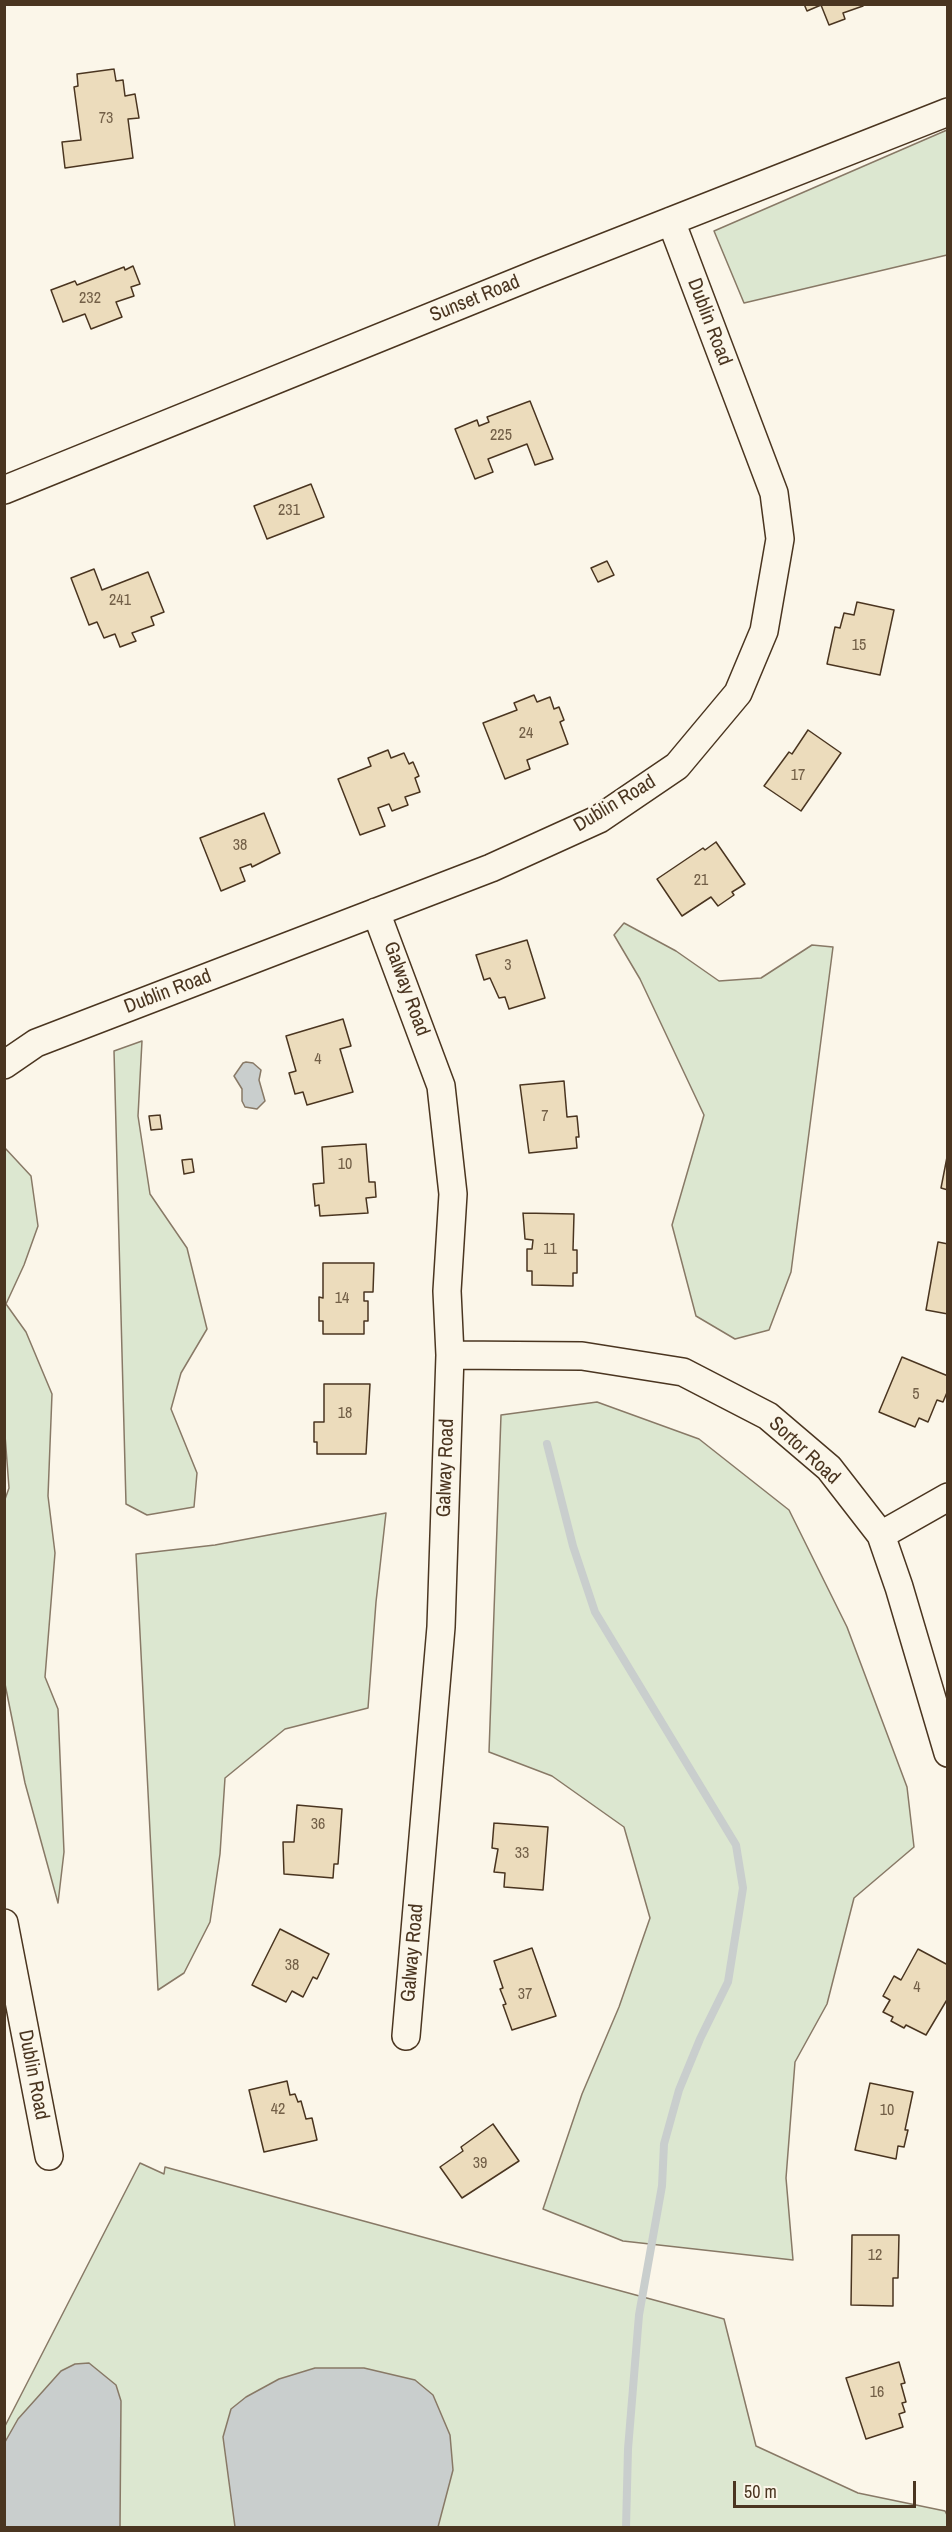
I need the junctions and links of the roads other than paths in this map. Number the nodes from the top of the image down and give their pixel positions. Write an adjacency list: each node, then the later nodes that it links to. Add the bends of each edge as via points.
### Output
1 (948, 112): 2 (street, Sunset Road)
2 (671, 221): 3 (street, Sunset Road); 4 (street, Dublin Road, via 774,493 780,539 764,631 738,693 677,766 599,819 491,868)
3 (4, 490)
4 (376, 912): 5 (street, Dublin Road, via 36,1043); 6 (street, Galway Road, via 441,1086 453,1194 447,1291)
5 (4, 1065)
6 (450, 1354): 8 (street, Sortor Road, via 582,1356 683,1372 768,1416 829,1468); 11 (street, Galway Road, via 441,1627)
7 (948, 1497): 8 (street)
8 (881, 1535): 9 (street, Sortor Road)
9 (948, 1753)
10 (4, 1923): 12 (street, Dublin Road)
11 (406, 2036)
12 (49, 2156)

